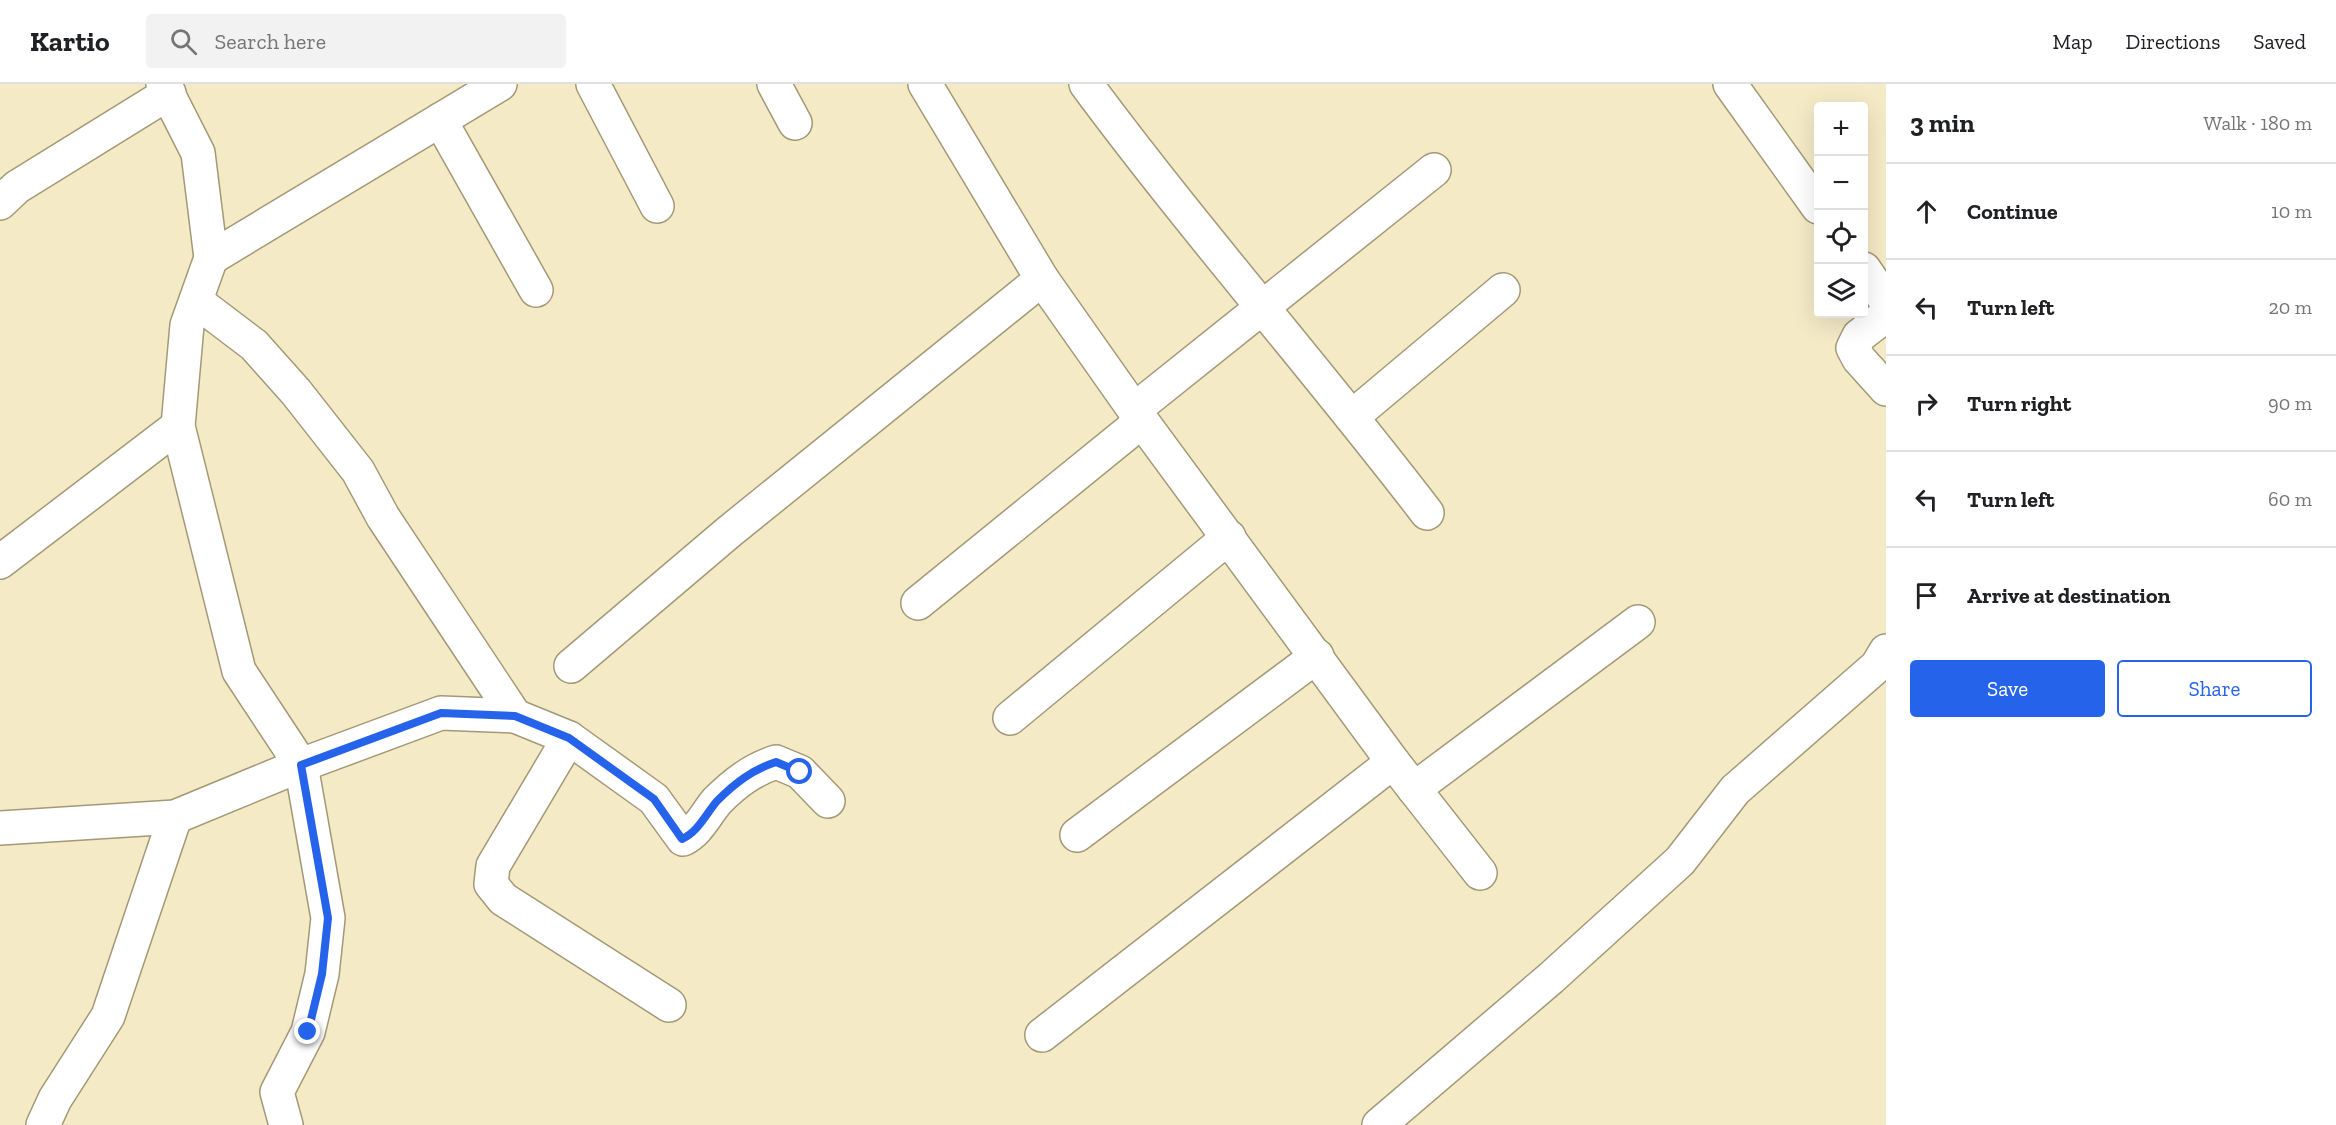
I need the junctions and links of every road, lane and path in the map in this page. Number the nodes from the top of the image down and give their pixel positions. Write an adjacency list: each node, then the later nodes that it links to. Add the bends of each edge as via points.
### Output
1 (500, 84): 8 (street)
2 (593, 84): 13 (street)
3 (774, 84): 9 (street)
4 (925, 84): 16 (street)
5 (1086, 84): 21 (street, via 1133,148)
6 (1730, 84): 11 (street)
7 (166, 89): 12 (street, via 17,187); 14 (street, via 198,153)
8 (440, 120): 14 (street); 17 (street)
9 (795, 123)
10 (1434, 170): 21 (street)
11 (1814, 201)
12 (0, 203)
13 (657, 206)
14 (211, 258): 19 (street)
15 (1868, 277): 20 (street)
16 (1042, 279): 26 (street); 36 (street, via 730,531)
17 (536, 290)
18 (1503, 290): 27 (street)
19 (196, 301): 28 (street, via 187,325); 37 (street, via 254,345 358,471 383,517)
20 (1886, 301)
21 (1263, 305): 26 (street); 27 (street)
22 (1886, 315): 24 (street, via 1859,336 1853,348)
23 (1886, 341): 24 (street)
24 (1859, 359): 25 (street)
25 (1886, 389)
26 (1138, 415): 30 (street); 32 (street)
27 (1353, 416): 29 (street)
28 (178, 426): 31 (street); 41 (street, via 239,671)
29 (1427, 513)
30 (1229, 537): 35 (street); 38 (street)
31 (0, 562)
32 (918, 603)
33 (1638, 622): 42 (street)
34 (1886, 651): 52 (street, via 1877,666 1735,790 1680,861)
35 (1317, 656): 40 (street); 46 (street)
36 (571, 666)
37 (515, 716): 39 (street); 41 (street, via 441,713)
38 (1010, 718)
39 (569, 738): 43 (street, via 654,799 682,839 690,836 717,801 753,770 776,762 800,772); 48 (street, via 493,866 491,884 502,899)
40 (1393, 762): 42 (street); 49 (street)
41 (301, 765): 44 (street); 50 (street, via 328,918 322,974 308,1032 277,1092)
42 (1414, 789): 47 (street)
43 (828, 801)
44 (175, 817): 45 (street); 51 (street, via 108,1016)
45 (0, 828)
46 (1077, 836)
47 (1480, 873)
48 (669, 1005)
49 (1042, 1035)
50 (275, 1119)
51 (43, 1125)
52 (1379, 1125)

